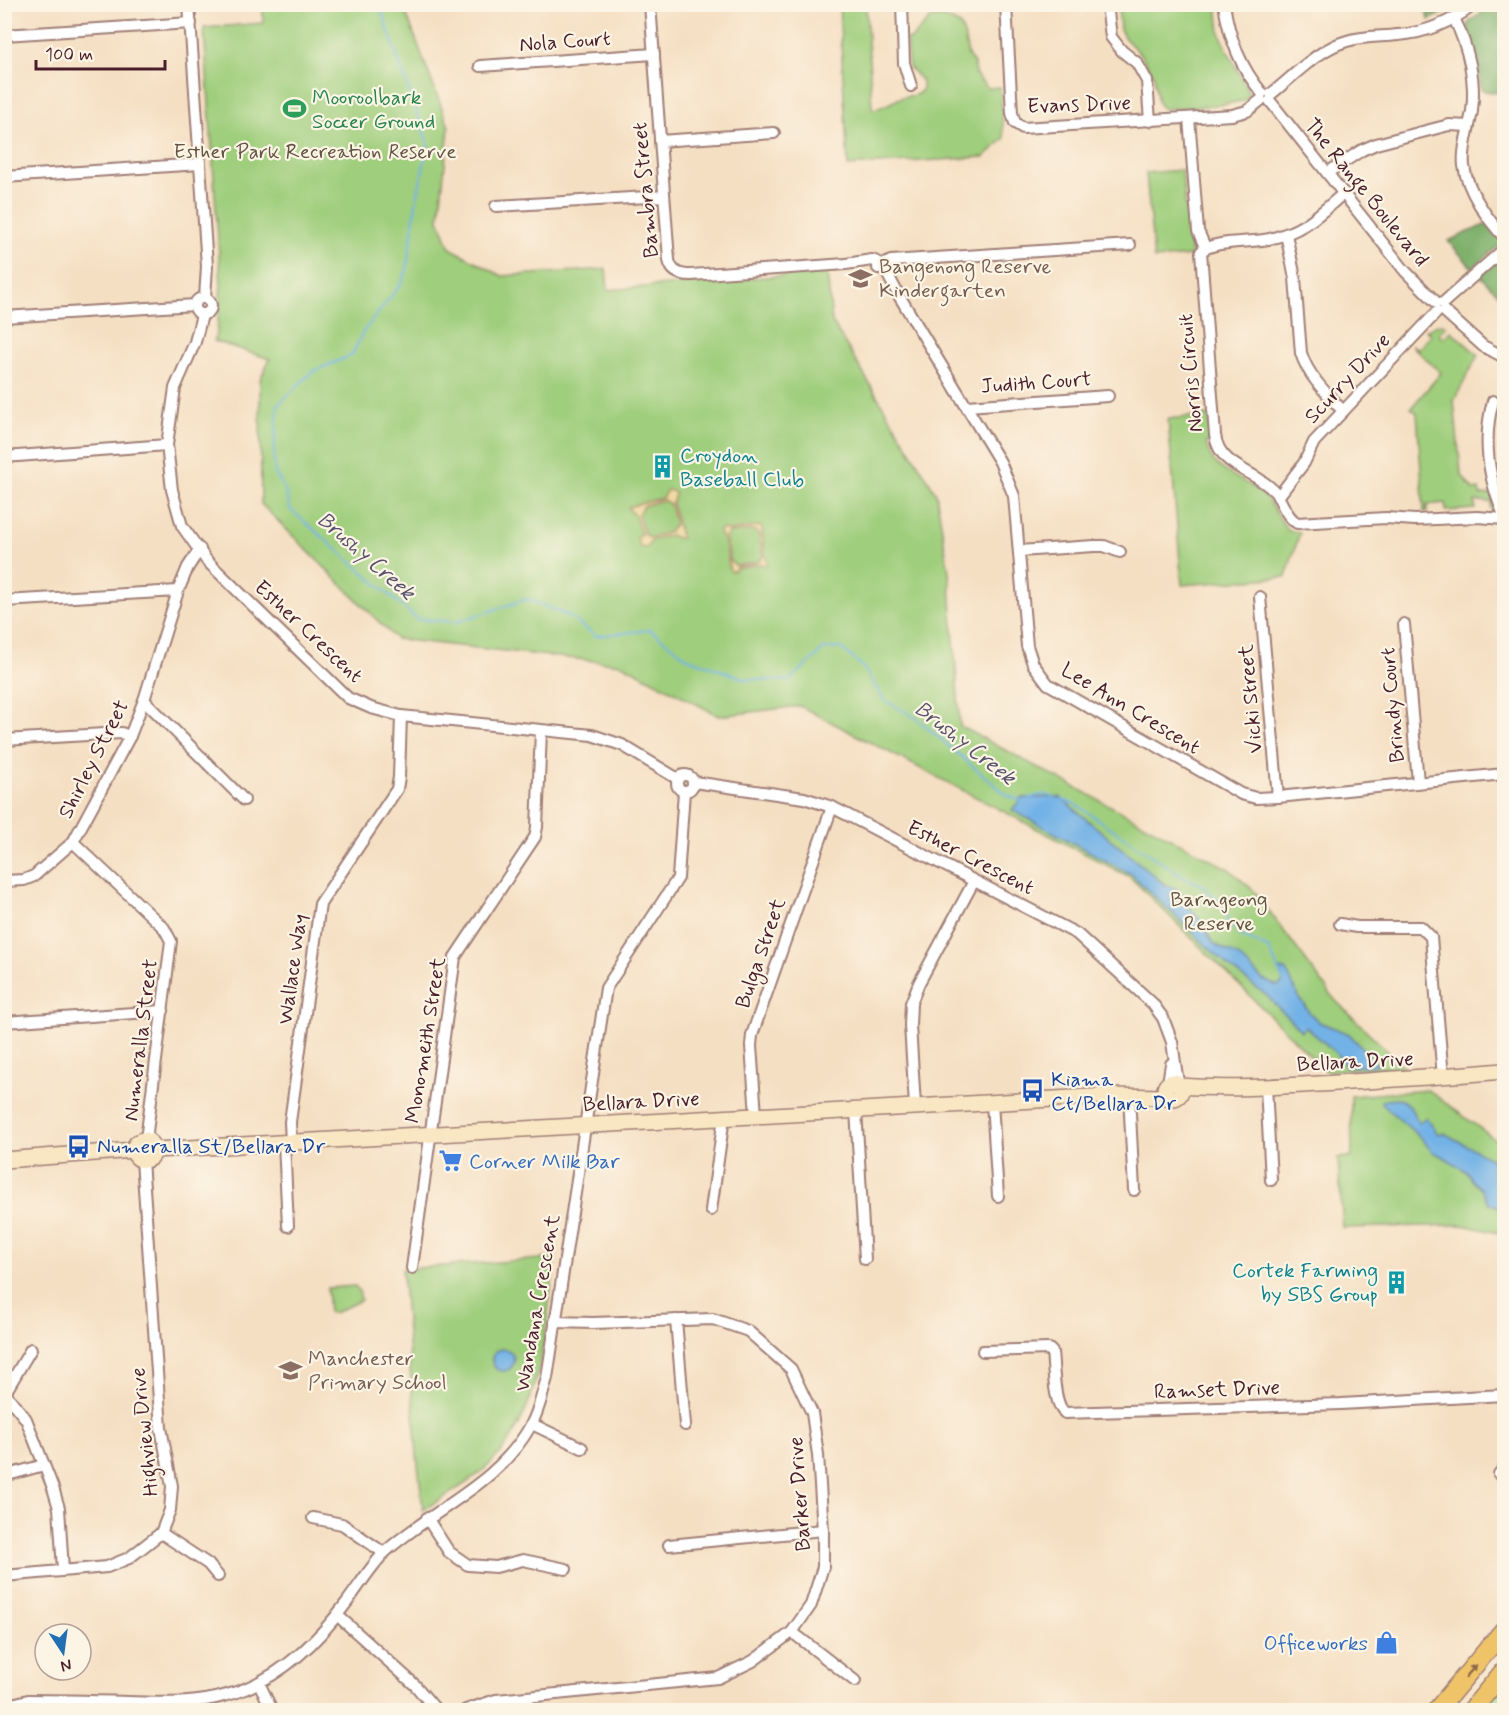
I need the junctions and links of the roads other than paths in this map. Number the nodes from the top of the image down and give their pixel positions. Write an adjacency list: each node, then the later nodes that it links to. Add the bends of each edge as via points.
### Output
1 (189, 4): 9 (street)
2 (650, 4): 11 (street, Bambra Street)
3 (902, 4): 13 (street, via 904,63)
4 (1006, 4): 16 (street, Evans Drive, via 1012,113 1018,126 1029,129)
5 (1107, 4): 16 (street, via 1111,37 1137,63 1147,81)
6 (1224, 4): 14 (street, The Range Boulevard, via 1240,61)
7 (1475, 4): 8 (street)
8 (1454, 18): 14 (street, via 1418,32 1339,44); 17 (street, via 1472,75)
9 (191, 23): 10 (street); 20 (street)
10 (4, 36)
11 (654, 54): 12 (street, Nola Court); 19 (street, Bambra Street)
12 (480, 66)
13 (911, 87)
14 (1266, 97): 15 (street, Evans Drive, via 1240,113); 21 (street, The Range Boulevard)
15 (1189, 118): 16 (street, Evans Drive); 29 (street, via 1198,231)
16 (1150, 121)
17 (1469, 126): 21 (street, via 1449,125 1368,148); 27 (street, via 1465,174 1488,218)
18 (774, 133): 19 (street)
19 (660, 141): 24 (street, Bambra Street)
20 (200, 164): 22 (street); 32 (street, via 207,266)
21 (1330, 175): 23 (street, The Range Boulevard)
22 (4, 177)
23 (1346, 195): 26 (street, via 1300,228); 34 (street, The Range Boulevard, via 1405,271)
24 (664, 196): 25 (street); 31 (street, Bambra Street, via 670,264 680,274 872,260)
25 (496, 206)
26 (1283, 235): 29 (street); 41 (street, via 1295,278 1304,362 1313,378)
27 (1504, 237)
28 (1130, 245): 31 (street, Bambra Street, via 891,261)
29 (1205, 247): 44 (street, Norris Circuit, via 1200,257 1216,444 1224,457)
30 (1504, 249): 34 (street, Scurry Drive)
31 (880, 266): 40 (street, Lee Ann Crescent)
32 (205, 298): 33 (street); 35 (street, via 211,309)
33 (195, 305): 35 (street); 36 (street)
34 (1440, 307): 37 (street, The Range Boulevard, via 1484,346); 41 (street, Scurry Drive)
35 (202, 315): 42 (street, Esther Crescent, via 175,388)
36 (4, 317)
37 (1504, 357)
38 (1108, 396): 40 (street, Judith Court)
39 (1493, 400): 45 (street, via 1487,427 1487,456)
40 (967, 406): 47 (street, Lee Ann Crescent, via 1011,485)
41 (1345, 408): 44 (street, Scurry Drive, via 1314,442 1304,463)
42 (167, 445): 43 (street); 46 (street, Esther Crescent, via 172,490 182,526)
43 (4, 457)
44 (1277, 495): 45 (street, Norris Circuit, via 1297,523)
45 (1504, 517)
46 (200, 549): 49 (street, Shirley Street); 54 (street, Esther Crescent, via 207,561 348,698)
47 (1018, 551): 48 (street, via 1104,546); 63 (street, Lee Ann Crescent, via 1027,646 1033,664 1048,684 1240,794 1256,798)
48 (1120, 552)
49 (178, 591): 51 (street); 53 (street, Shirley Street)
50 (1260, 597): 63 (street, Vicki Street)
51 (4, 601)
52 (1404, 624): 61 (street, Brindy Court)
53 (144, 700): 56 (street, Shirley Street); 64 (street)
54 (401, 716): 55 (street, Esther Crescent); 84 (street, Wallace Way, via 397,789 321,904)
55 (541, 731): 59 (street, Esther Crescent, via 592,735 622,745); 83 (street, Monomeith Street, via 535,837 455,957)
56 (130, 736): 57 (street, via 121,733); 66 (street, Shirley Street)
57 (4, 740)
58 (1504, 774): 61 (street, Lee Ann Crescent)
59 (678, 779): 60 (street, via 687,775); 62 (street, via 678,786)
60 (694, 782): 62 (street, via 691,789); 65 (street, Esther Crescent, via 804,798)
61 (1418, 782): 63 (street, Lee Ann Crescent)
62 (684, 791): 82 (street, Wandana Crescent, via 678,878 606,988)
63 (1278, 796)
64 (244, 800)
65 (832, 807): 67 (street, Esther Crescent); 80 (street, Bulga Street, via 752,1035)
66 (73, 842): 68 (street, Shirley Street, via 34,876); 70 (street, Numeralla Street, via 169,935 171,948)
67 (974, 880): 75 (street, Esther Crescent, via 1077,934 1158,1010 1168,1027); 78 (street, via 911,1004)
68 (4, 881)
69 (1340, 924): 73 (street, via 1421,927 1431,937)
70 (163, 1011): 71 (street); 85 (street, Numeralla Street)
71 (4, 1022)
72 (1504, 1071): 73 (main road, Bellara Drive)
73 (1443, 1077): 74 (main road, Bellara Drive)
74 (1266, 1087): 75 (main road, Bellara Drive); 87 (street)
75 (1173, 1088): 76 (main road, Bellara Drive)
76 (1130, 1095): 77 (main road, Bellara Drive); 88 (street)
77 (992, 1102): 78 (main road, Bellara Drive); 89 (street)
78 (915, 1106): 79 (main road, Bellara Drive)
79 (856, 1110): 80 (main road, Bellara Drive); 92 (street)
80 (756, 1115): 81 (main road, Bellara Drive)
81 (724, 1117): 82 (main road, Bellara Drive); 90 (street)
82 (585, 1125): 83 (main road, Bellara Drive); 95 (street, Wandana Crescent)
83 (429, 1134): 84 (main road, Bellara Drive); 93 (street, Monomeith Street)
84 (287, 1142): 85 (main road, Bellara Drive); 91 (street, Wallace Way)
85 (144, 1150): 86 (main road, Bellara Drive); 108 (street, Highview Drive, via 161,1428 172,1486 170,1510)
86 (4, 1160)
87 (1271, 1180)
88 (1134, 1190)
89 (998, 1196)
90 (711, 1210)
91 (288, 1226)
92 (865, 1259)
93 (412, 1268)
94 (676, 1320): 95 (street, Barker Drive); 101 (street); 107 (street, Barker Drive, via 713,1319 748,1331 791,1369 812,1413)
95 (555, 1322): 100 (street, Wandana Crescent, via 547,1378)
96 (31, 1349): 98 (street)
97 (983, 1351): 99 (street, Ramset Drive, via 1052,1352 1057,1399 1065,1413)
98 (5, 1393): 103 (street, via 26,1419)
99 (1504, 1395)
100 (532, 1424): 102 (street); 106 (street, Wandana Crescent, via 493,1474)
101 (686, 1425)
102 (582, 1448)
103 (44, 1465): 104 (street); 112 (street, via 58,1508)
104 (4, 1476)
105 (313, 1518): 110 (street, via 342,1524)
106 (428, 1518): 110 (street, Wandana Crescent); 111 (street, via 449,1552 468,1565 496,1567 524,1560)
107 (823, 1530): 109 (street); 117 (street, Barker Drive, via 823,1567 811,1605)
108 (161, 1533): 112 (street, via 141,1551 107,1567); 114 (street, via 208,1564)
109 (669, 1545)
110 (384, 1554): 115 (street, Wandana Crescent)
111 (566, 1569)
112 (63, 1570): 113 (street)
113 (4, 1576)
114 (218, 1576)
115 (337, 1616): 120 (street, Wandana Crescent, via 295,1658); 124 (street, via 415,1685)
116 (1504, 1630): 126 (highway, one-way to 116)
117 (792, 1632): 119 (street); 125 (street, Barker Drive, via 753,1661 718,1678 495,1700)
118 (1504, 1671): 127 (highway)
119 (855, 1681)
120 (259, 1683): 121 (street, Wandana Crescent, via 195,1702); 123 (street)
121 (150, 1706): 122 (street, Wandana Crescent, via 28,1700)
122 (4, 1707)
123 (272, 1710)
124 (436, 1710)
125 (466, 1710)
126 (1437, 1710)
127 (1472, 1710)

